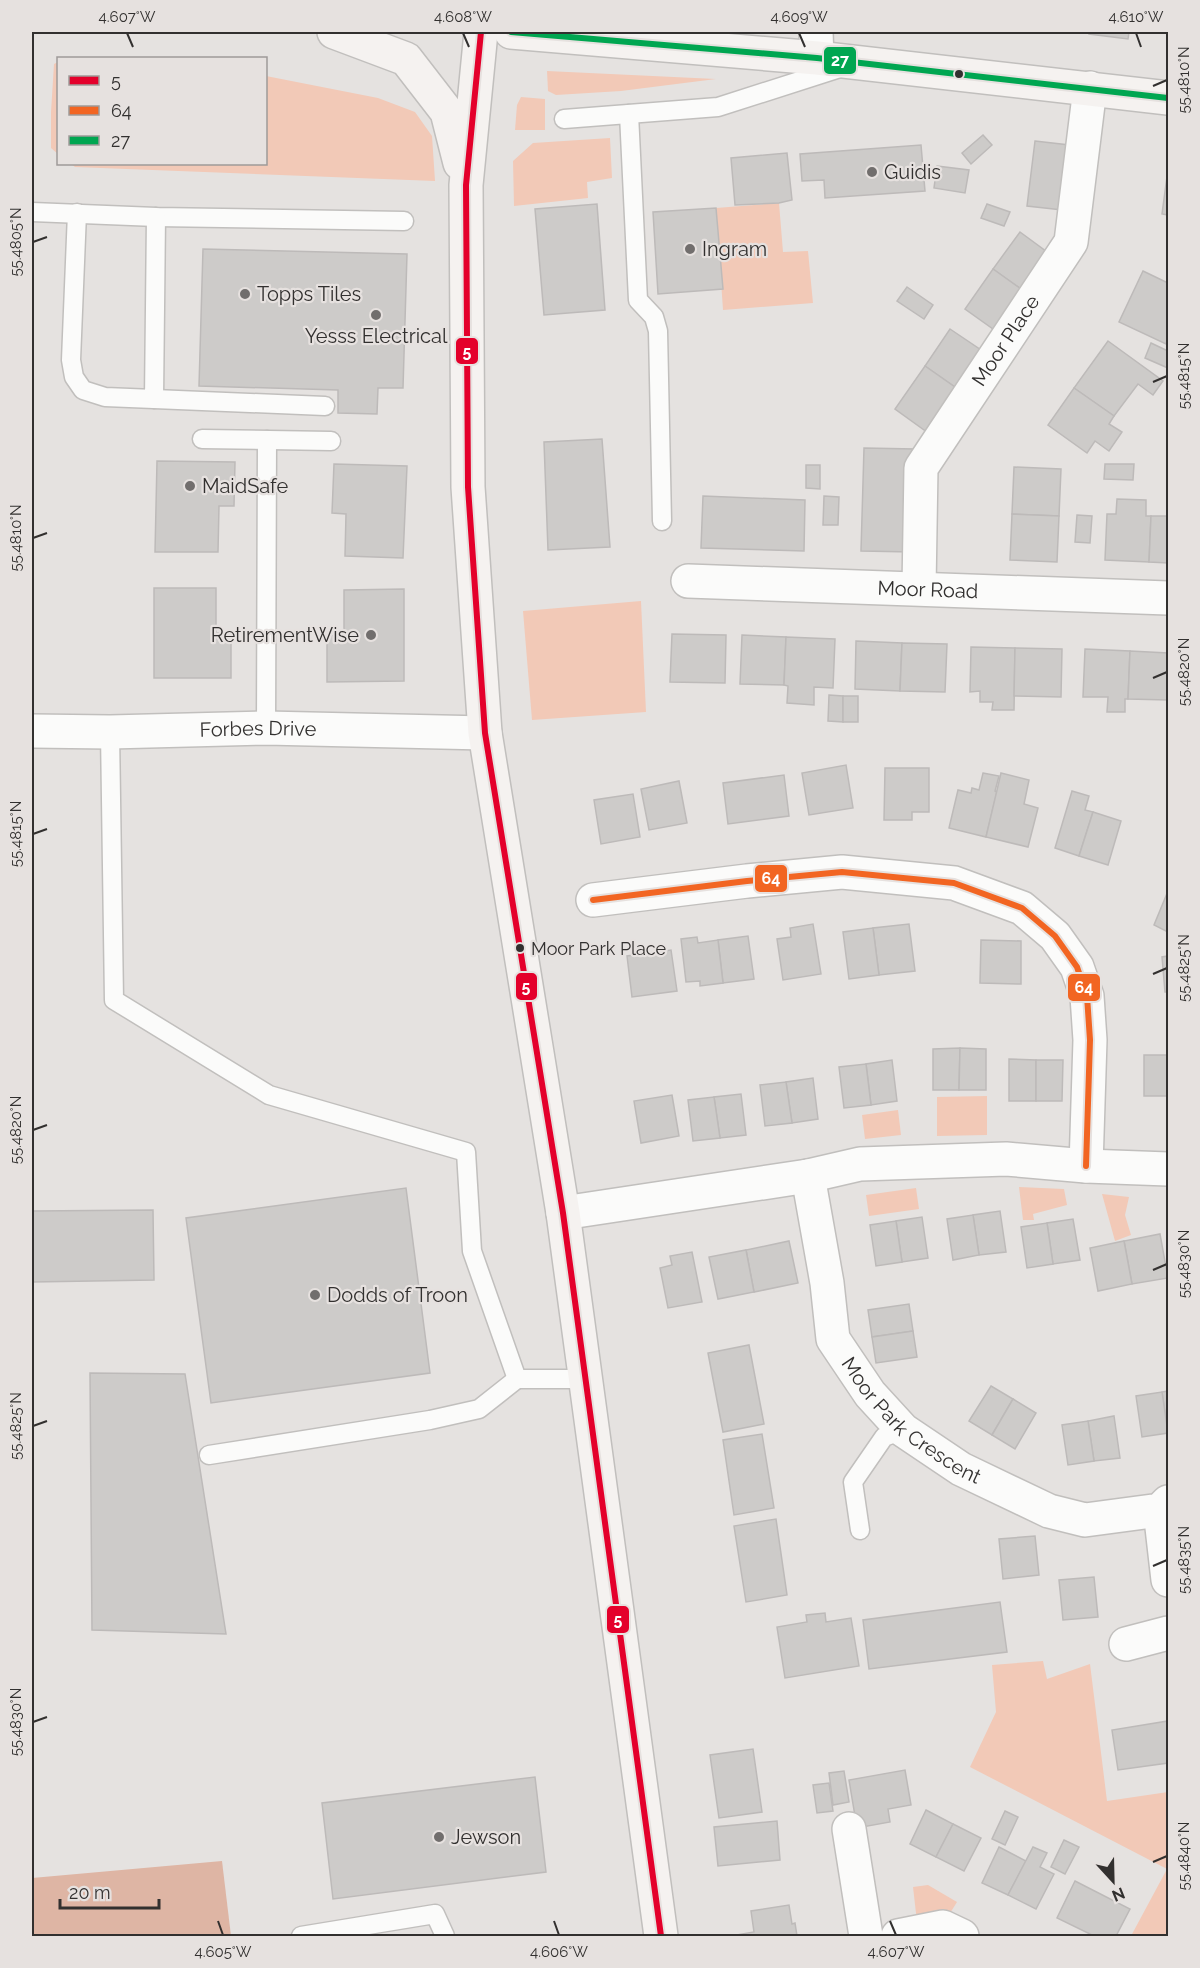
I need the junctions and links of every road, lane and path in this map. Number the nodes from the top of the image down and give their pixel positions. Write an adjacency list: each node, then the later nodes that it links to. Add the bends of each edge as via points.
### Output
1 (334, 32): 10 (street, via 406,59 447,112)
2 (480, 32): 10 (street)
3 (511, 32): 4 (street)
4 (817, 45): 5 (street)
5 (856, 63): 6 (street); 8 (lane, via 718,107)
6 (1090, 88): 7 (street); 22 (street, Moor Place, via 1071,242 921,468)
7 (1168, 98)
8 (629, 114): 9 (lane); 20 (lane, via 638,300 654,317 658,331)
9 (564, 119)
10 (466, 185): 27 (street, via 468,487)
11 (32, 212): 12 (lane)
12 (77, 213): 13 (lane); 15 (lane, via 71,360 74,377 83,390 105,397)
13 (156, 217): 14 (lane); 15 (lane)
14 (404, 220)
15 (154, 399): 16 (lane)
16 (325, 406)
17 (202, 439): 18 (lane)
18 (267, 440): 19 (lane); 24 (lane)
19 (331, 441)
20 (662, 521)
21 (688, 580): 22 (street, Moor Road)
22 (919, 588): 23 (street, Moor Road)
23 (1168, 598)
24 (266, 728): 26 (street, Forbes Drive); 27 (street, Forbes Drive)
25 (32, 731): 26 (street, Forbes Drive)
26 (110, 732): 33 (lane, via 114,1000 269,1095 466,1152 472,1251)
27 (484, 733): 32 (street)
28 (593, 900): 29 (street, via 842,872 954,883 1022,908 1055,936 1077,967 1087,996 1090,1040)
29 (1086, 1166): 30 (street); 31 (street, via 1006,1159 909,1162 860,1164)
30 (1168, 1169)
31 (808, 1176): 32 (street); 35 (street, Moor Park Crescent, via 833,1339 870,1394)
32 (563, 1213): 34 (street)
33 (518, 1379): 34 (lane); 36 (lane, via 479,1409)
34 (585, 1379): 45 (street)
35 (903, 1430): 37 (street, Moor Park Crescent, via 961,1469 1049,1511 1085,1520); 38 (lane, via 884,1437 853,1482)
36 (209, 1455)
37 (1164, 1506): 39 (street, Moor Park Crescent)
38 (860, 1530)
39 (1168, 1580)
40 (1168, 1633): 41 (street)
41 (1126, 1644)
42 (849, 1829): 46 (street)
43 (302, 1936): 44 (lane, via 435,1914)
44 (445, 1936)
45 (661, 1936)
46 (866, 1936)
47 (898, 1936): 48 (street, via 943,1927)
48 (962, 1936)

